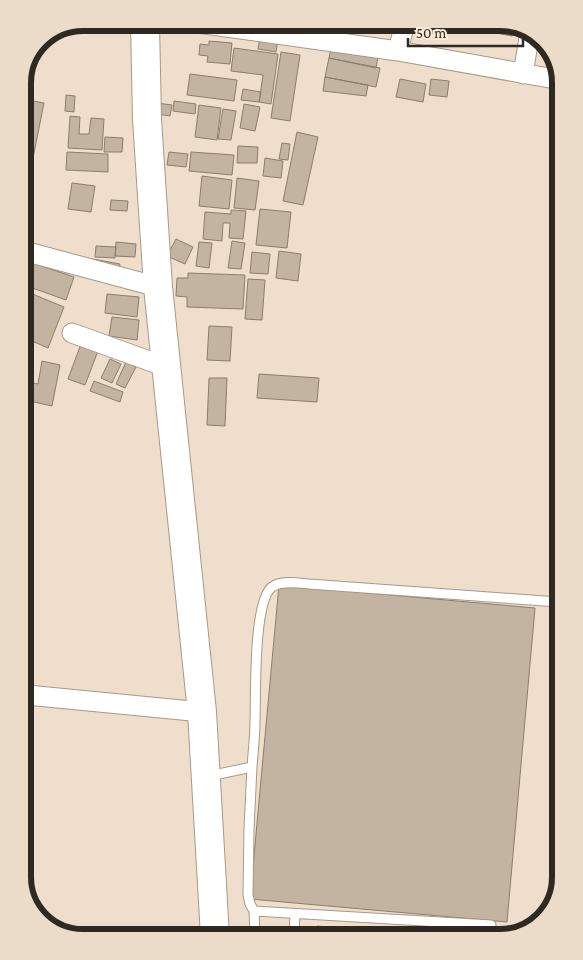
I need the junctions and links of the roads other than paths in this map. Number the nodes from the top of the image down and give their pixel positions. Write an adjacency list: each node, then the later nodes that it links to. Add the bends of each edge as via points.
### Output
1 (145, 31): 9 (main road, via 147,119)
2 (260, 31): 5 (street)
3 (403, 31): 5 (street)
4 (529, 40): 6 (street)
5 (398, 51): 6 (street)
6 (523, 74): 7 (street)
7 (551, 79)
8 (31, 253): 9 (street)
9 (158, 287): 11 (main road)
10 (72, 333): 11 (street)
11 (166, 367): 14 (main road)
12 (552, 602): 15 (lane, via 310,584 274,586 263,602 258,636)
13 (31, 695): 14 (street)
14 (202, 712): 16 (main road)
15 (252, 767): 16 (lane); 17 (lane, via 248,895)
16 (206, 776): 20 (main road)
17 (254, 911): 18 (lane); 21 (lane)
18 (295, 914): 19 (lane); 22 (lane)
19 (491, 925)
20 (215, 929)
21 (255, 929)
22 (294, 929)

